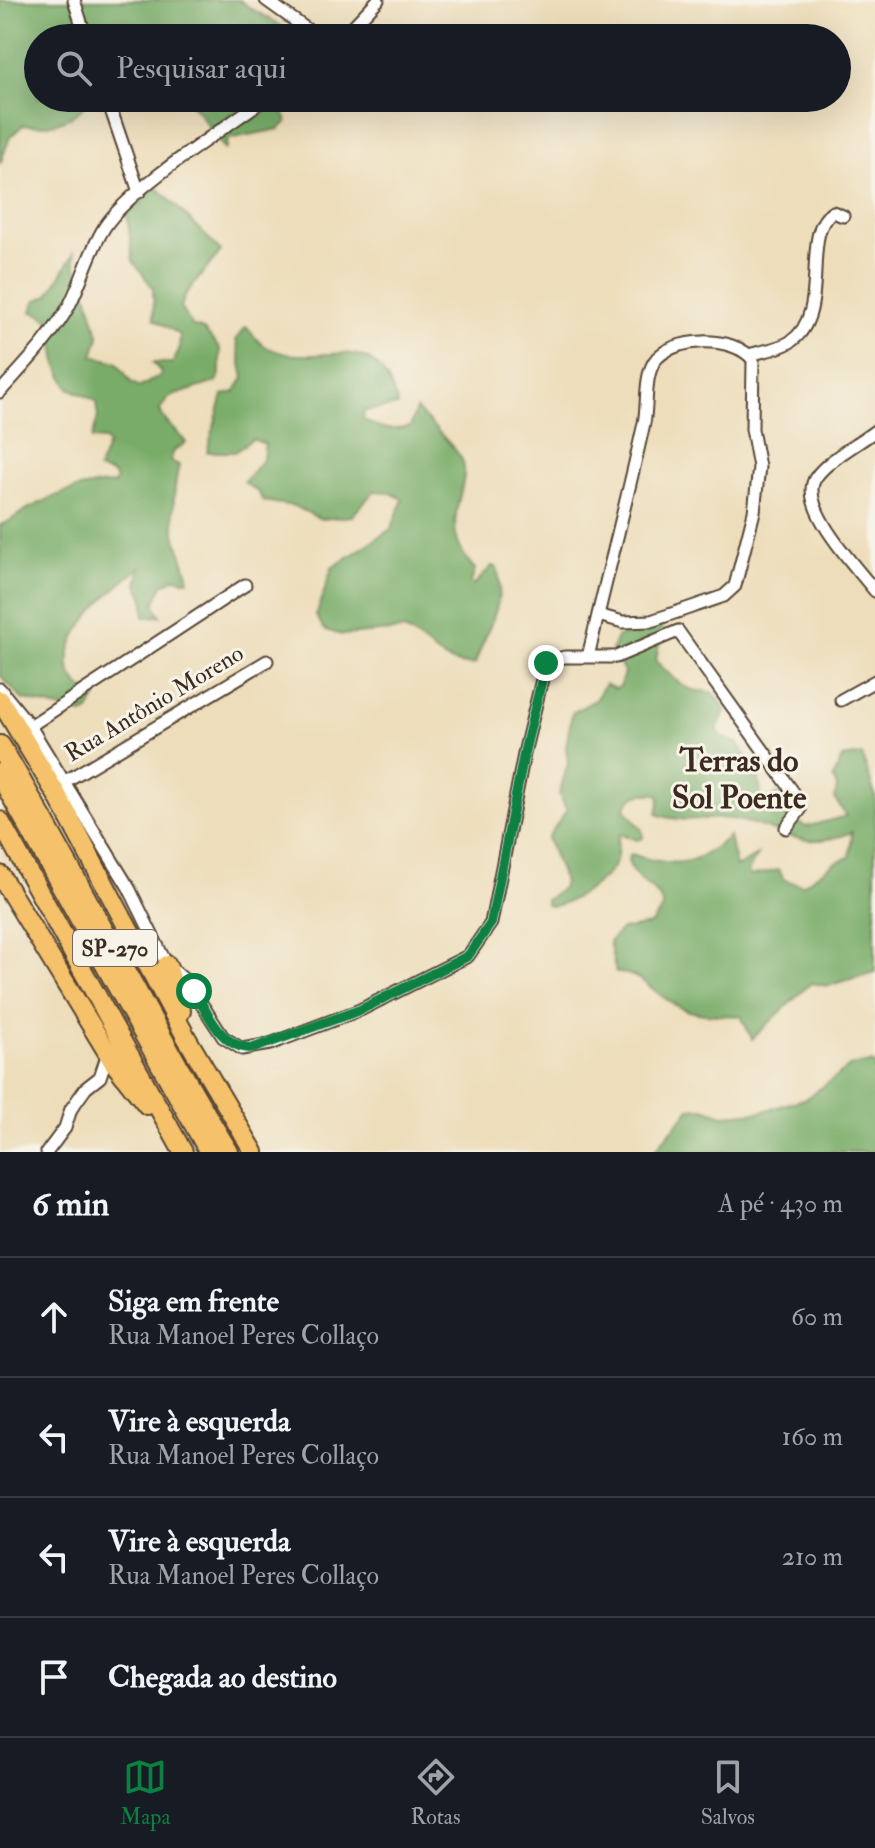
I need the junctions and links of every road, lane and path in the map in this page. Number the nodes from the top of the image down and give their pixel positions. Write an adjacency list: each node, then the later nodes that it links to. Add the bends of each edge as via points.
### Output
1 (74, 0): 4 (street)
2 (266, 0): 5 (street)
3 (378, 0): 6 (street)
4 (82, 24)
5 (299, 24)
6 (355, 24)
7 (112, 112): 9 (street)
8 (247, 112): 9 (street)
9 (139, 192): 12 (street, via 103,229 68,307)
10 (843, 216): 11 (street, via 833,212 820,225 814,292 804,327 788,344)
11 (749, 355): 16 (street, via 734,344 711,341 656,359); 16 (street, via 759,467 735,586 724,596 651,621 623,622)
12 (0, 392)
13 (875, 431): 15 (street, via 818,475 811,494 815,511)
14 (245, 585): 23 (street)
15 (875, 591)
16 (598, 615): 17 (street)
17 (588, 657): 28 (street, via 616,657 678,631 796,796 800,810); 31 (street, via 546,663 491,923 468,956 360,1010 254,1048 242,1049 223,1037)
18 (267, 661): 26 (street, Rua Antônio Moreno)
19 (875, 681): 22 (street)
20 (0, 689): 23 (street)
21 (0, 700): 32 (highway, SP-270, via 57,795)
22 (841, 700)
23 (30, 726): 26 (street)
24 (0, 746): 39 (highway, SP-270)
25 (0, 774): 38 (highway, SP-270)
26 (64, 782): 30 (street, via 129,888)
27 (0, 821): 37 (highway, SP-270)
28 (786, 828)
29 (0, 875): 33 (highway)
30 (167, 965): 31 (highway)
31 (181, 985): 32 (highway)
32 (192, 1049): 40 (highway, SP-270)
33 (108, 1053): 34 (highway); 35 (street)
34 (124, 1076): 35 (street); 37 (highway)
35 (100, 1077): 36 (street, via 71,1109 65,1128)
36 (47, 1152)
37 (181, 1152)
38 (210, 1152)
39 (228, 1152)
40 (254, 1152)

